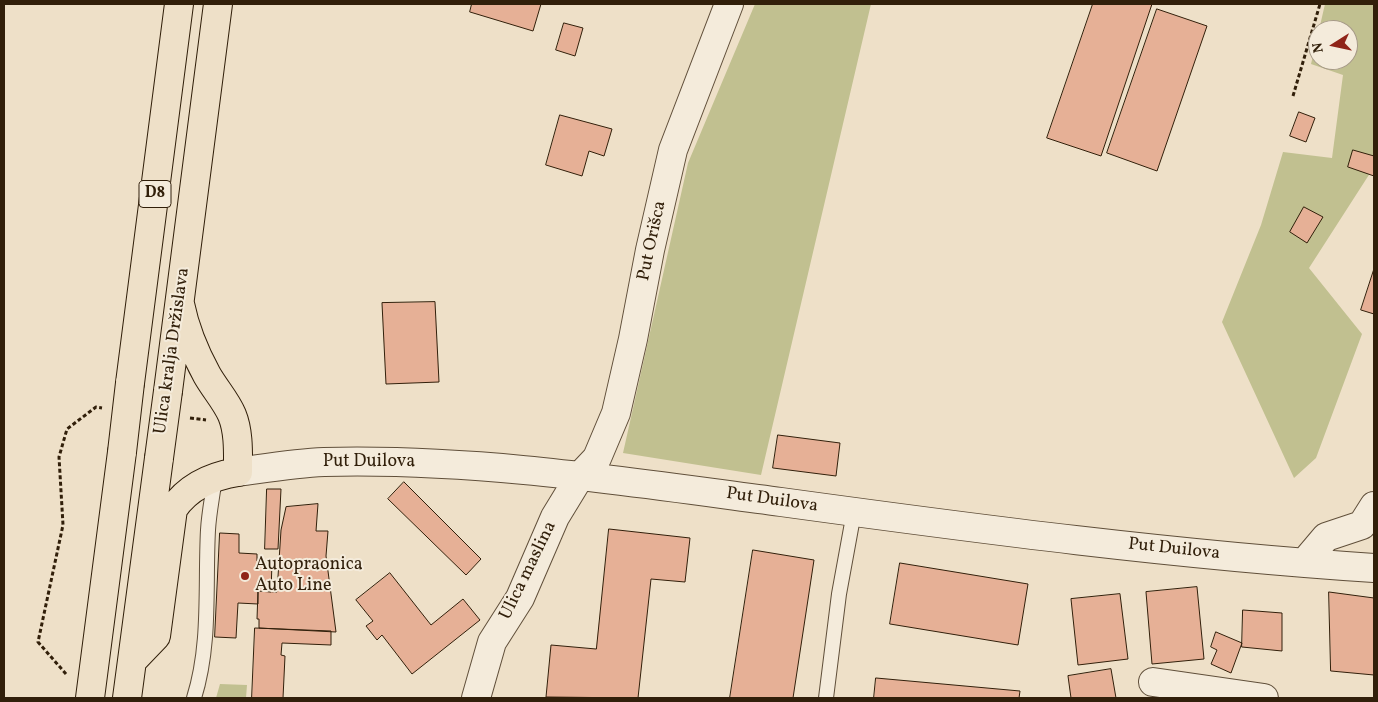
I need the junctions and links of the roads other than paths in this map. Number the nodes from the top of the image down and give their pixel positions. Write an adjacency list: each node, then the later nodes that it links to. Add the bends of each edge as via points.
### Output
1 (179, 4): 13 (highway, Ulica kralja Držislava / D8, bridge)
2 (218, 4): 4 (highway, Ulica kralja Držislava / D8)
3 (729, 4): 6 (street, Put Orišca, via 673,150 616,413 597,458)
4 (180, 304): 5 (highway, via 198,358 231,413 237,439); 11 (highway, Ulica kralja Držislava / D8, bridge)
5 (227, 474): 6 (street, Put Duilova, via 320,462 394,462); 11 (highway, via 187,494 172,509 156,636); 15 (lane, via 208,528 207,619 200,678)
6 (580, 476): 8 (street, Put Duilova); 16 (street, Ulica maslina, via 555,517 520,598 492,642)
7 (1374, 506): 9 (street, via 1362,524 1326,537)
8 (854, 512): 9 (street, Put Duilova); 17 (lane)
9 (1304, 563): 10 (street, Put Duilova)
10 (1374, 568)
11 (132, 661): 14 (highway, Ulica kralja Držislava / D8)
12 (1153, 682): 18 (street)
13 (90, 698)
14 (127, 698)
15 (194, 698)
16 (476, 698)
17 (826, 698)
18 (1264, 698)

